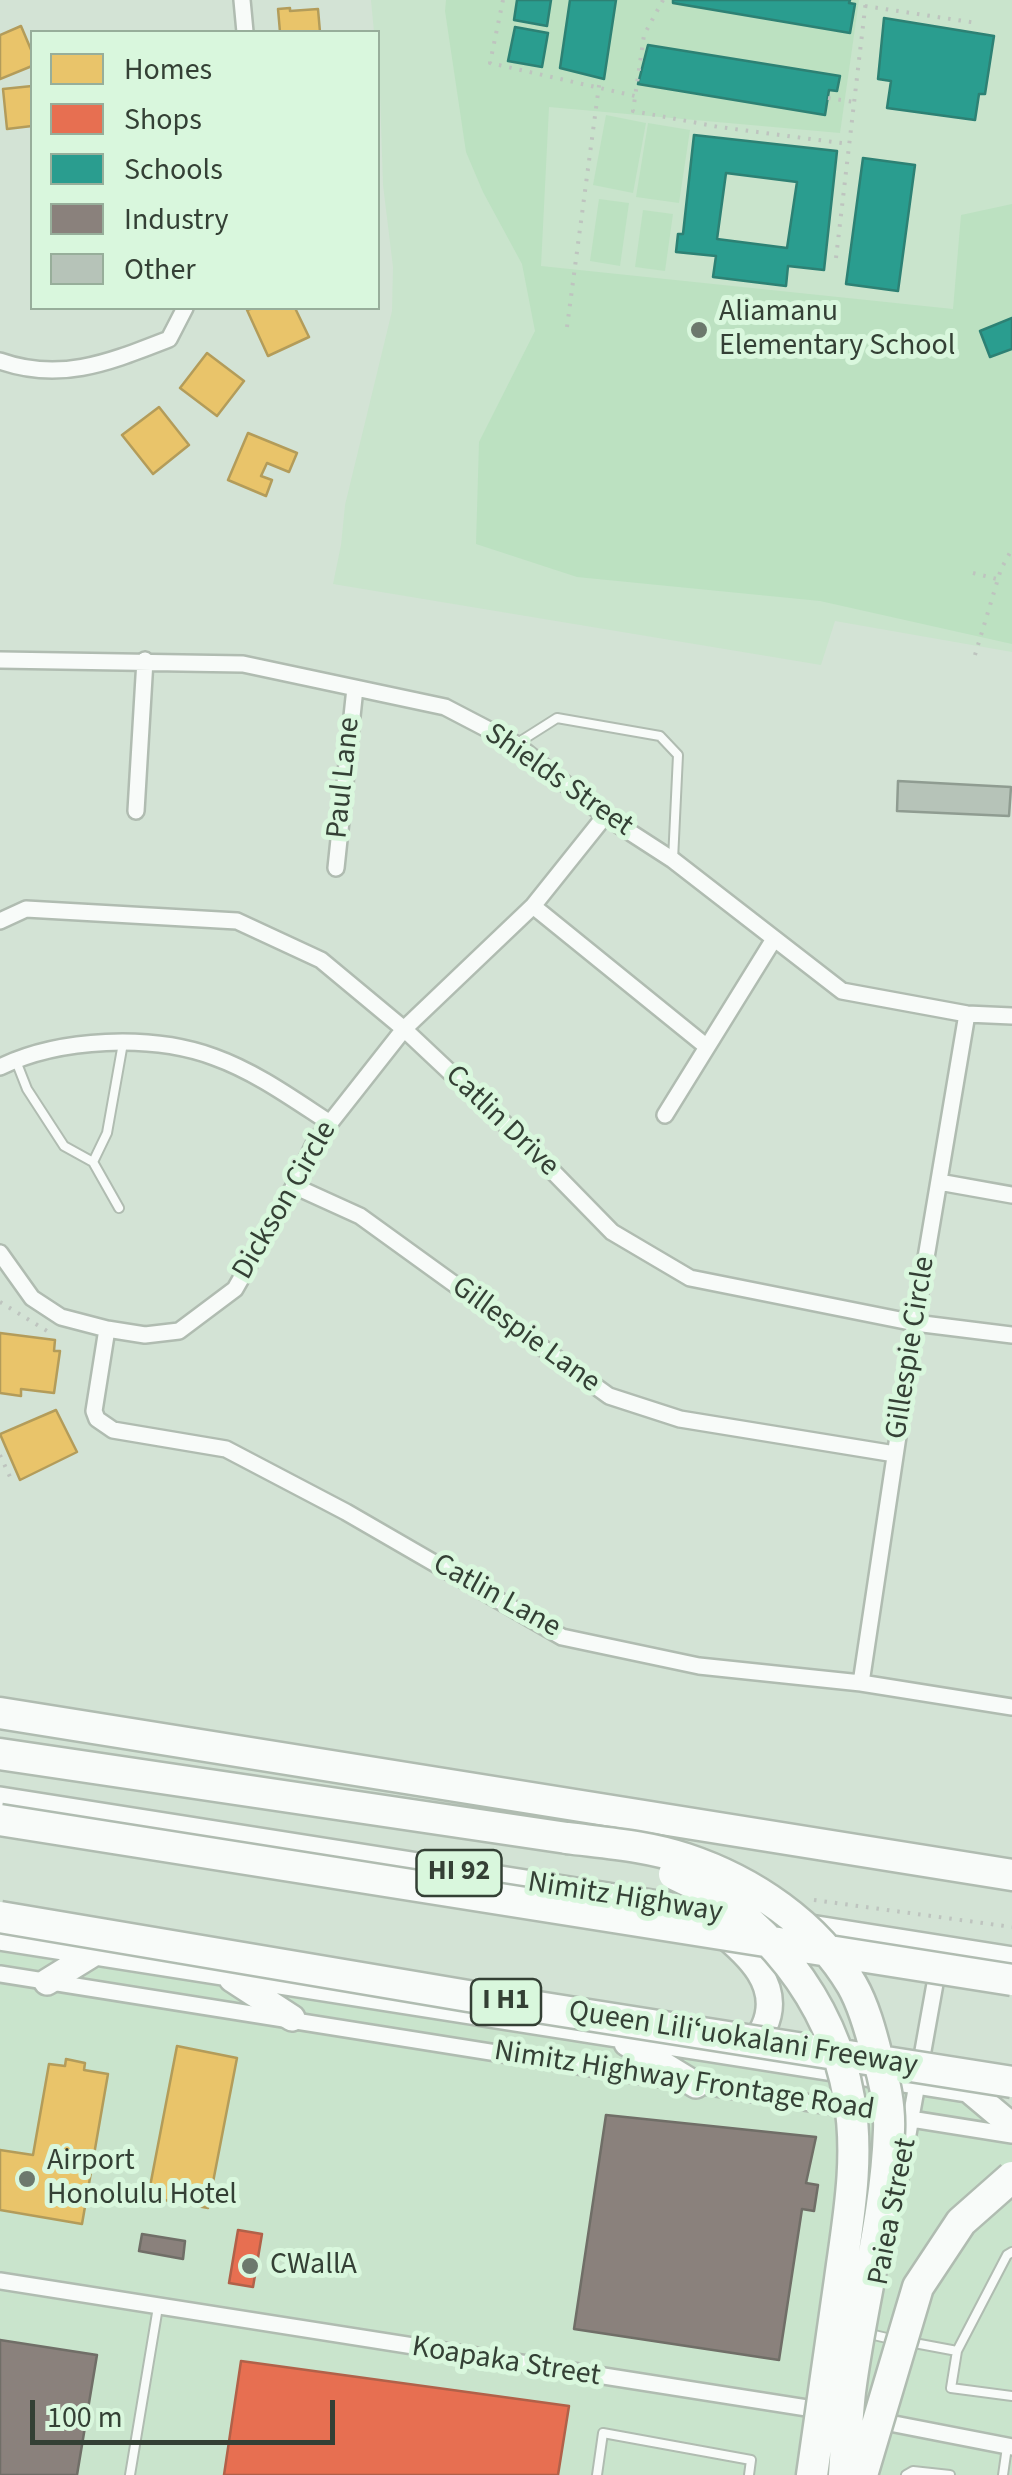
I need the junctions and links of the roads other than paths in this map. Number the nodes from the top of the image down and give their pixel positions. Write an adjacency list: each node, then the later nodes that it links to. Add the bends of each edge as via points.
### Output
1 (242, 0): 2 (street)
2 (245, 30)
3 (183, 310): 4 (street, via 169,339 97,367 24,370)
4 (0, 361)
5 (0, 660): 6 (street, Shields Street)
6 (145, 660): 7 (street, Shields Street, via 243,664); 9 (street)
7 (355, 688): 8 (street, Shields Street, via 445,707); 12 (street, Paul Lane)
8 (516, 744): 10 (street, Shields Street); 11 (lane, via 557,718 660,736 678,756)
9 (136, 810)
10 (605, 816): 11 (street, Shields Street); 13 (street, Dickson Circle)
11 (673, 860): 15 (street, Shields Street)
12 (336, 868)
13 (533, 906): 18 (street, Dickson Circle); 20 (street)
14 (0, 920): 18 (street, Catlin Drive, via 26,909 237,921 320,960)
15 (774, 939): 16 (street, Shields Street, via 842,991); 20 (street)
16 (967, 1014): 17 (street, Shields Street); 26 (street, Gillespie Circle)
17 (1012, 1016)
18 (404, 1029): 24 (street, Dickson Circle); 31 (street, Catlin Drive, via 612,1232 690,1278)
19 (123, 1044): 21 (street, via 49,1049); 24 (street, via 213,1056); 25 (lane, via 108,1133)
20 (707, 1047): 23 (street)
21 (16, 1061): 22 (street); 25 (lane, via 26,1089 64,1146)
22 (0, 1068)
23 (665, 1114)
24 (330, 1123): 27 (street, Dickson Circle)
25 (92, 1162): 29 (lane)
26 (939, 1182): 28 (street); 31 (street, Gillespie Circle)
27 (294, 1186): 32 (street, Dickson Circle, via 235,1289 179,1331); 34 (street, Gillespie Lane, via 360,1216 608,1396 680,1418)
28 (1012, 1195)
29 (119, 1208)
30 (0, 1253): 32 (street, Dickson Circle, via 32,1298 61,1317)
31 (914, 1324): 33 (street, Catlin Drive); 34 (street, Gillespie Circle)
32 (107, 1330): 35 (street, Catlin Lane, via 94,1411 113,1430 226,1449 562,1637 699,1666)
33 (1012, 1335)
34 (895, 1454): 35 (street, Gillespie Circle)
35 (861, 1683): 36 (street, Catlin Lane)
36 (1012, 1708)
37 (0, 1713): 42 (highway)
38 (0, 1754): 41 (highway)
39 (0, 1800): 43 (main road, Nimitz Highway / HI 92)
40 (0, 1820): 51 (highway, bridge)
41 (567, 1838): 77 (highway, bridge, via 708,1889 782,1955 833,2041 849,2098 854,2152); 78 (highway, bridge, via 683,1858 724,1873 796,1920 852,1985 882,2070 890,2127 878,2246 850,2391)
42 (1012, 1876)
43 (693, 1909): 46 (main road, Nimitz Highway / HI 92); 55 (main road, via 756,1966 767,1983 771,2012 748,2046)
44 (0, 1917): 56 (highway, Queen Liliʻuokalani Freeway / I H1, bridge)
45 (0, 1937): 47 (main road)
46 (941, 1948): 48 (main road, Nimitz Highway / HI 92); 57 (street, Paiea Street)
47 (94, 1953): 50 (main road); 52 (main road)
48 (1012, 1960)
49 (0, 1974): 52 (street, Nimitz Highway Frontage Road)
50 (223, 1974): 53 (main road); 54 (main road)
51 (1012, 1980)
52 (47, 1982): 53 (street, Nimitz Highway Frontage Road)
53 (292, 2018): 58 (street, Nimitz Highway Frontage Road)
54 (614, 2035): 55 (main road); 58 (main road)
55 (708, 2050): 57 (main road)
56 (1012, 2082)
57 (918, 2083): 59 (main road); 61 (street, Paiea Street)
58 (696, 2085): 61 (street, Nimitz Highway Frontage Road)
59 (968, 2090): 60 (main road); 62 (main road)
60 (1012, 2095)
61 (912, 2119): 63 (street, Nimitz Highway Frontage Road); 68 (street, Paiea Street)
62 (1012, 2126)
63 (1012, 2135)
64 (1012, 2177): 79 (highway, bridge, via 961,2222 918,2287)
65 (1010, 2254): 69 (lane)
66 (0, 2280): 67 (street, Koapaka Street)
67 (158, 2307): 71 (street, Koapaka Street); 74 (lane)
68 (870, 2334): 69 (lane); 71 (street, Paiea Street)
69 (957, 2351): 70 (lane, via 951,2388)
70 (1012, 2396)
71 (852, 2415): 72 (street, Koapaka Street); 78 (street, Paiea Street)
72 (1010, 2447): 82 (lane)
73 (931, 2474): 80 (lane); 81 (lane)
74 (130, 2475)
75 (597, 2475): 76 (lane, via 604,2433 751,2460)
76 (749, 2475)
77 (812, 2475)
78 (844, 2475)
79 (862, 2475)
80 (906, 2475)
81 (950, 2475)
82 (1003, 2475)

